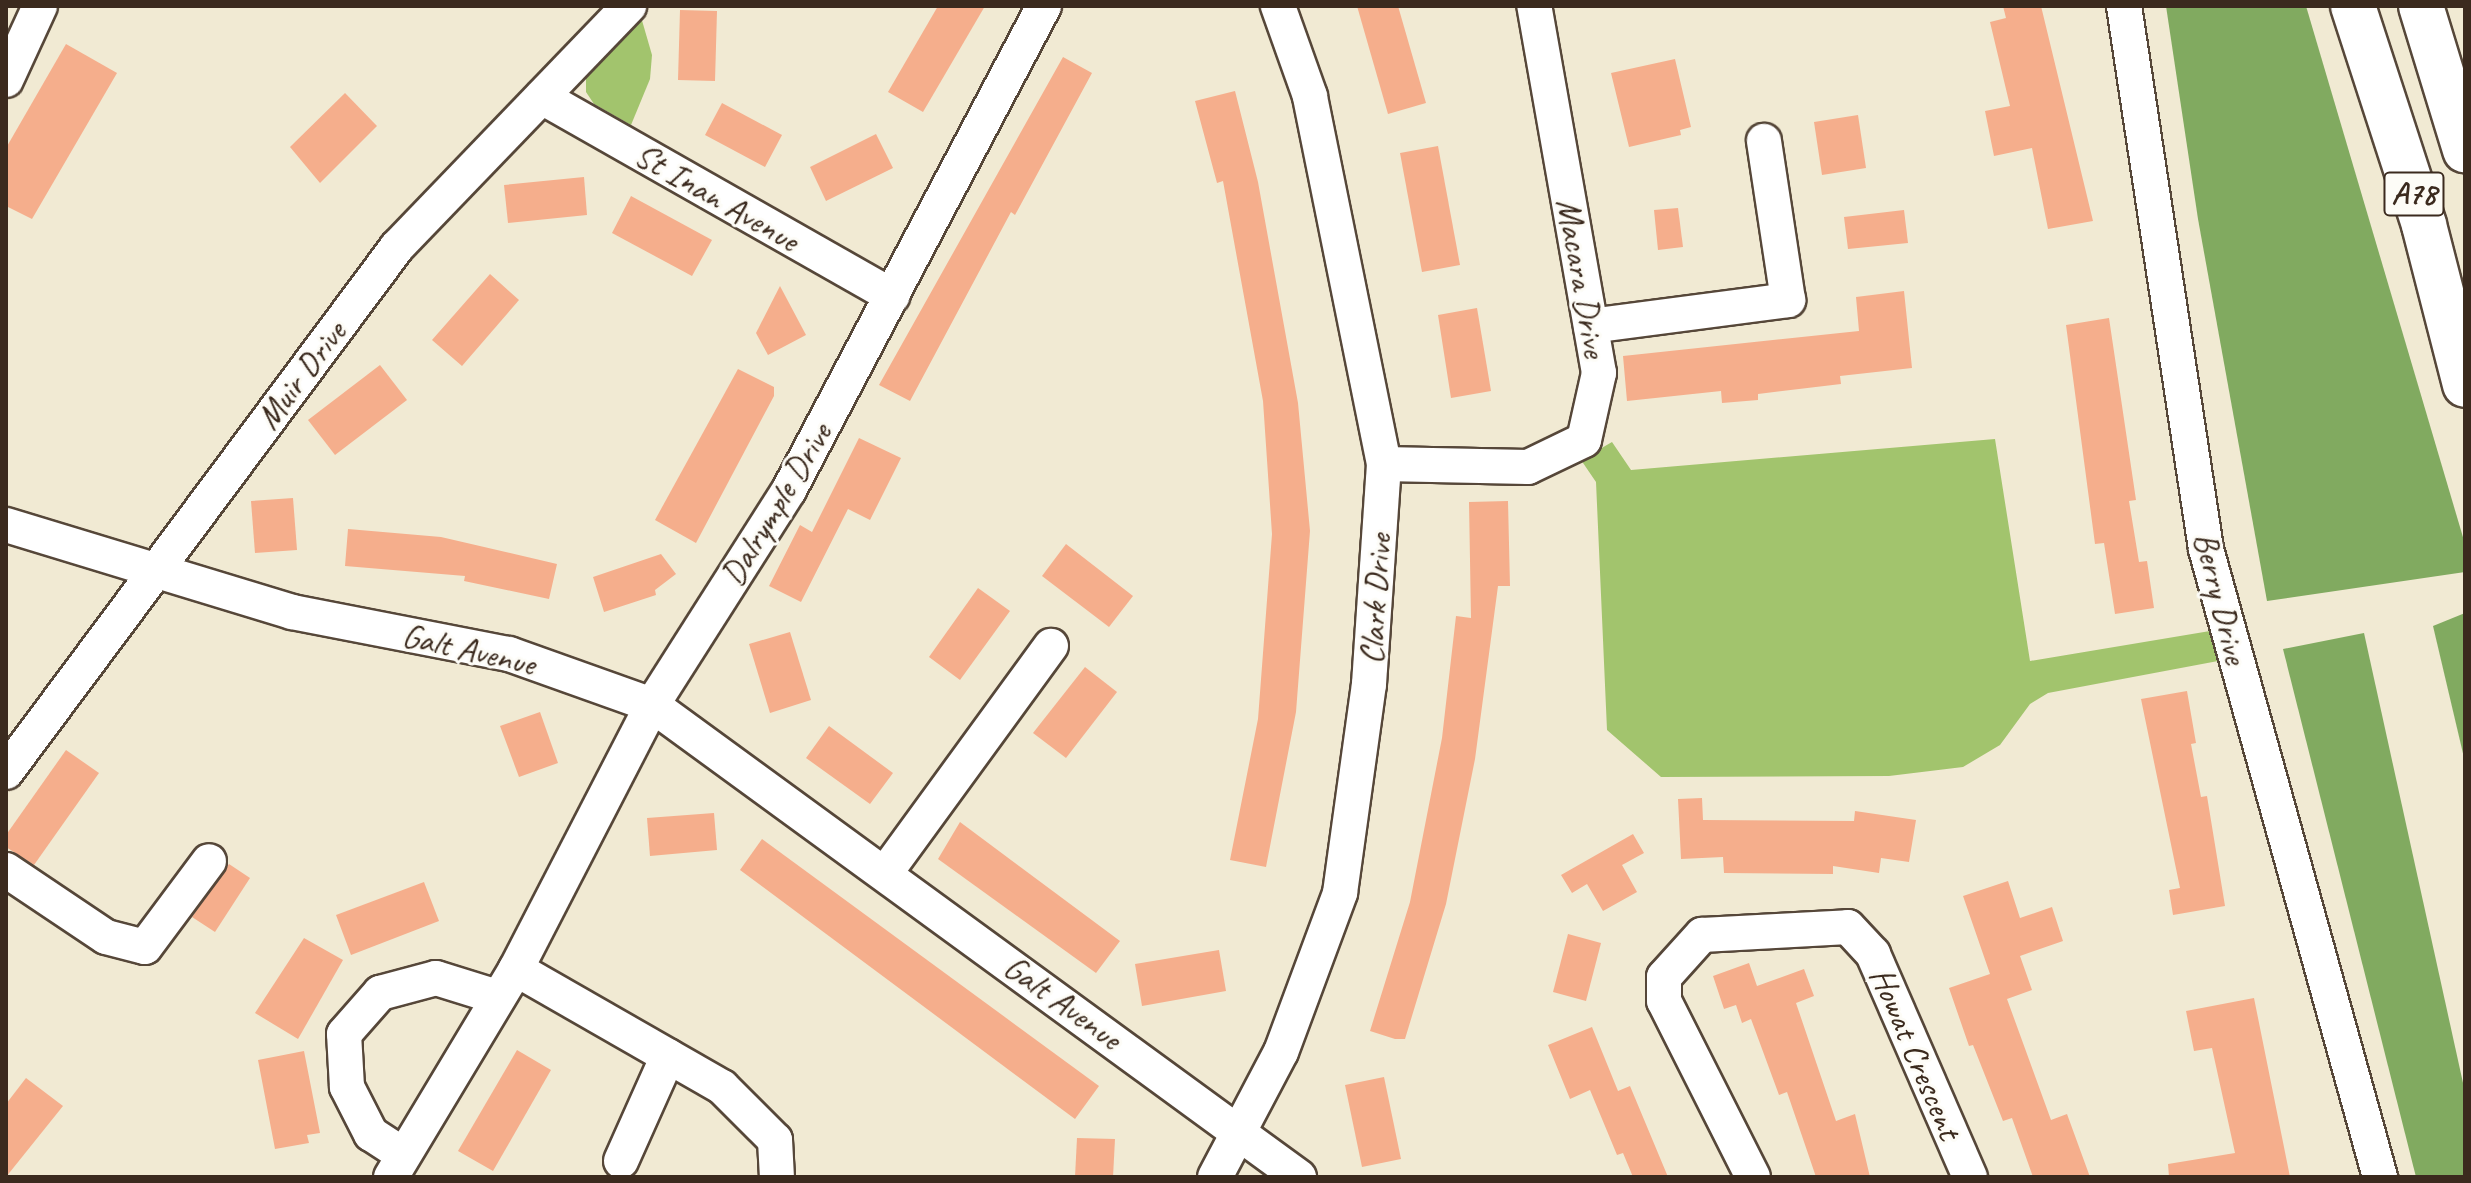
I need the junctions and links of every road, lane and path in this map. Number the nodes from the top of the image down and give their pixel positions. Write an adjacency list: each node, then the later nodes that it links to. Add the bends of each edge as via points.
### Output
1 (40, 6): 9 (street)
2 (629, 6): 10 (street, Muir Drive)
3 (1044, 6): 13 (street, Dalrymple Drive)
4 (1278, 6): 16 (street, Clark Drive, via 1310,96)
5 (1534, 6): 14 (street, Macara Drive)
6 (2124, 6): 36 (street, Berry Drive, via 2206,549)
7 (2353, 6): 15 (highway, A78, via 2424,225)
8 (2421, 6): 12 (highway, A78)
9 (6, 80)
10 (542, 97): 13 (street, St Inan Avenue); 18 (street, Muir Drive, via 397,247)
11 (1764, 141): 14 (street, via 1788,300)
12 (2465, 150)
13 (892, 296): 20 (street, Dalrymple Drive, via 789,490)
14 (1591, 326): 16 (street, Macara Drive, via 1599,373 1584,440 1528,467)
15 (2465, 385)
16 (1384, 464): 28 (street, Clark Drive, via 1369,684 1340,893 1281,1052)
17 (6, 525): 18 (street, Galt Avenue)
18 (153, 573): 20 (street, Galt Avenue, via 292,612 509,654); 21 (street, Muir Drive)
19 (1051, 646): 24 (street)
20 (652, 705): 24 (street, Galt Avenue); 25 (street, Dalrymple Drive)
21 (6, 772)
22 (209, 861): 23 (street, via 145,947 106,937)
23 (6, 870)
24 (886, 872): 28 (street, Galt Avenue)
25 (516, 969): 26 (street, Dalrymple Drive); 27 (street)
26 (497, 997): 30 (street, Dalrymple Drive); 30 (street, Dalrymple Drive, via 436,978 380,993 344,1034 347,1087 371,1134)
27 (668, 1056): 29 (street); 31 (street, via 722,1087 775,1140)
28 (1240, 1131): 32 (street, Clark Drive); 33 (street, Galt Avenue)
29 (621, 1161)
30 (397, 1166)
31 (777, 1177)
32 (1215, 1177)
33 (1299, 1177)
34 (1753, 1177): 35 (street, Howat Crescent, via 1664,1001 1664,977 1702,935 1848,927 1873,954)
35 (1970, 1177)
36 (2380, 1177)

